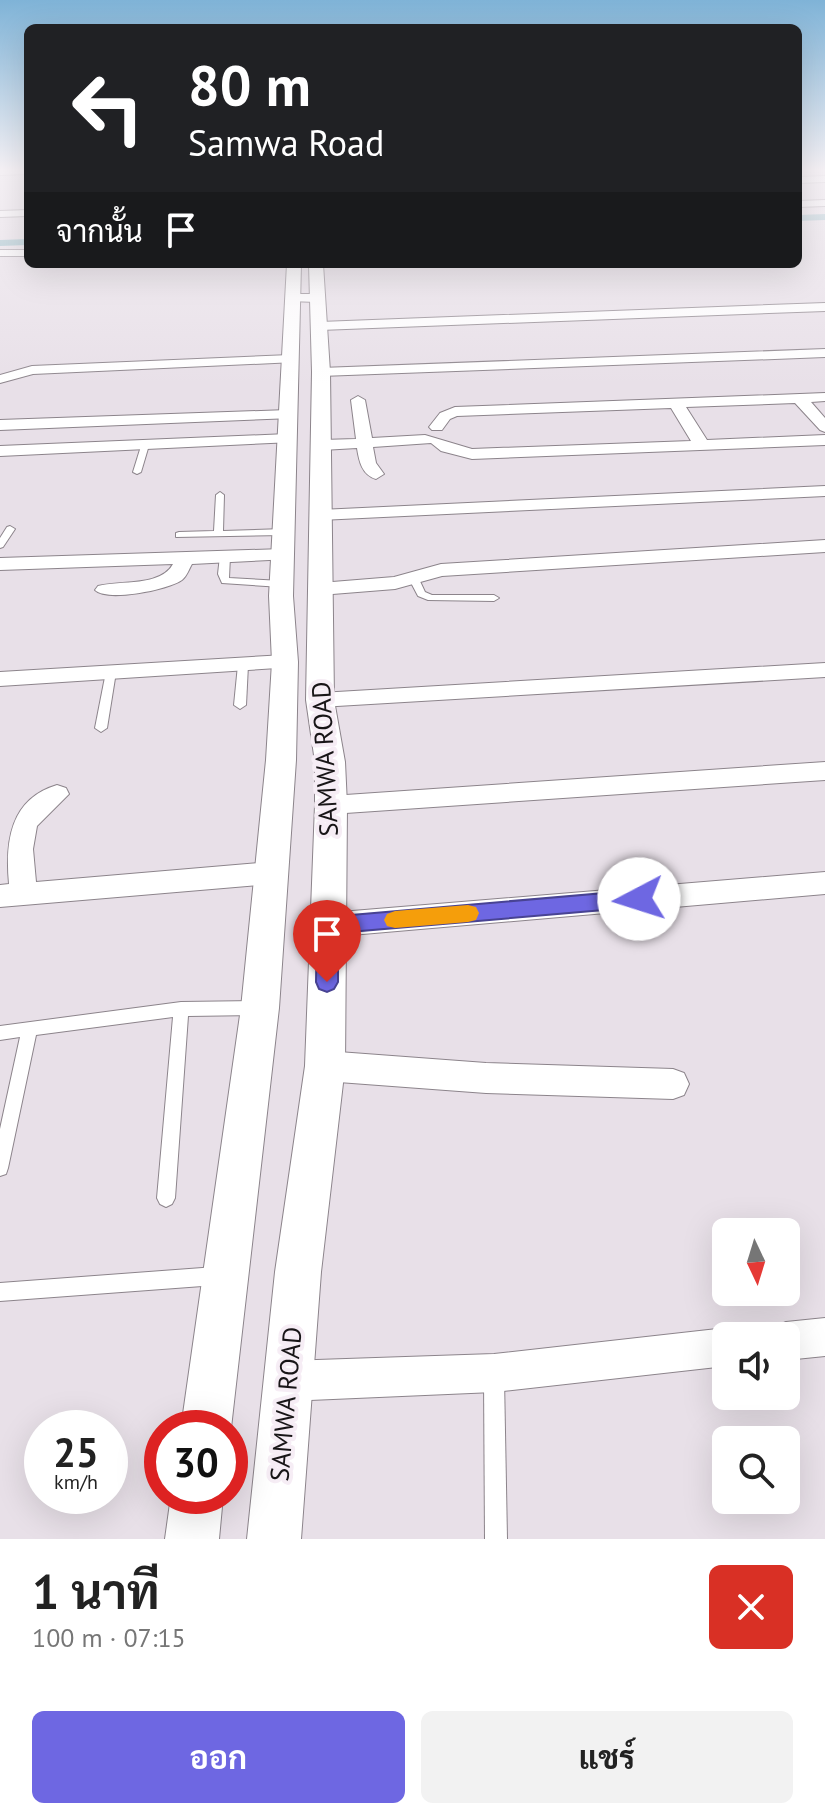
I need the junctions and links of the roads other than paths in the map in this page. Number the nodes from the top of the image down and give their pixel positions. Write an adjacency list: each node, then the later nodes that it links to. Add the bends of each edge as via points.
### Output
1 (0, 253): 2 (street)
2 (24, 253)
3 (24, 263): 4 (street)
4 (0, 264)
5 (295, 268): 7 (street, SAMWA ROAD)
6 (315, 268): 7 (street, SAMWA ROAD)
7 (310, 307): 8 (street); 11 (street, SAMWA ROAD)
8 (825, 307)
9 (227, 348): 11 (street)
10 (825, 353): 11 (street)
11 (298, 359): 12 (street); 13 (street, via 32,370); 19 (street, SAMWA ROAD); 23 (street, SAMWA ROAD)
12 (0, 365)
13 (0, 379)
14 (825, 397): 15 (street)
15 (799, 398): 17 (street); 20 (street)
16 (358, 400): 22 (street)
17 (675, 402): 21 (street, via 455,412 445,416); 26 (street)
18 (0, 425): 19 (street)
19 (288, 427): 25 (street); 40 (street, SAMWA ROAD)
20 (825, 427)
21 (431, 435): 22 (street); 26 (street, via 447,448 472,454)
22 (362, 437): 23 (street); 29 (street)
23 (322, 439): 32 (street, SAMWA ROAD)
24 (825, 440): 26 (street)
25 (145, 445): 27 (street); 28 (lane)
26 (702, 445)
27 (0, 451)
28 (137, 472)
29 (376, 474)
30 (825, 491): 32 (street)
31 (220, 495): 34 (lane)
32 (320, 511): 43 (street, SAMWA ROAD)
33 (10, 529): 36 (lane)
34 (218, 534): 35 (lane); 40 (lane)
35 (179, 535)
36 (0, 545)
37 (825, 546): 42 (street, via 441,570)
38 (225, 556): 39 (street); 40 (street); 40 (lane, via 225,581)
39 (186, 557): 41 (street); 44 (street, via 177,575 157,584)
40 (283, 557): 46 (street, SAMWA ROAD)
41 (0, 564)
42 (413, 577): 43 (street); 45 (lane, via 421,594 431,598)
43 (320, 589): 51 (street, SAMWA ROAD)
44 (105, 590)
45 (494, 598)
46 (285, 662): 47 (street); 57 (street, SAMWA ROAD)
47 (243, 665): 49 (street); 52 (lane)
48 (825, 670): 51 (street)
49 (111, 672): 50 (street); 53 (lane)
50 (0, 679)
51 (320, 700): 56 (street, SAMWA ROAD)
52 (240, 705)
53 (101, 728)
54 (825, 771): 56 (street)
55 (57, 794): 59 (street, via 38,805 21,828)
56 (331, 805): 60 (street, SAMWA ROAD)
57 (272, 873): 59 (street); 61 (street, SAMWA ROAD)
58 (825, 883): 60 (street)
59 (12, 895)
60 (328, 925): 65 (street, SAMWA ROAD)
61 (260, 1008): 62 (lane); 69 (street, SAMWA ROAD)
62 (181, 1009): 63 (lane); 68 (lane)
63 (29, 1031): 64 (lane); 67 (lane)
64 (0, 1033)
65 (325, 1066): 66 (street); 75 (street, SAMWA ROAD)
66 (673, 1084)
67 (0, 1168)
68 (166, 1198)
69 (227, 1275): 70 (lane); 76 (street, SAMWA ROAD)
70 (0, 1292)
71 (825, 1337): 72 (street)
72 (800, 1340)
73 (712, 1349): 74 (street)
74 (494, 1373): 75 (street); 80 (lane)
75 (287, 1381): 79 (street, SAMWA ROAD)
76 (208, 1410)
77 (195, 1514): 78 (street)
78 (192, 1539)
79 (274, 1539)
80 (496, 1539)

